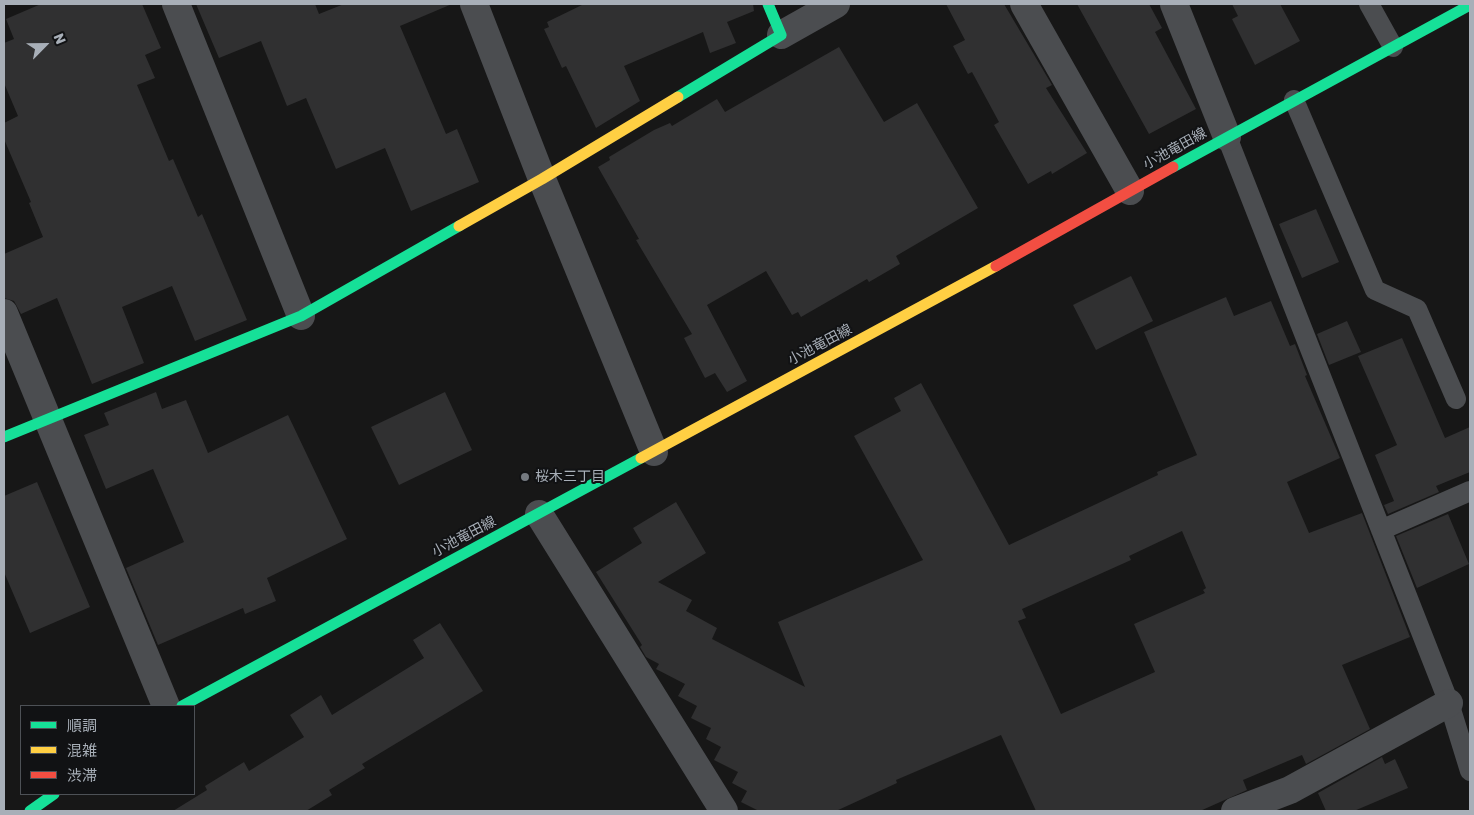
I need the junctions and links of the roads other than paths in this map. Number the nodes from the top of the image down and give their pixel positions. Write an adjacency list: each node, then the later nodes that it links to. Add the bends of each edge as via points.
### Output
1 (176, 4): 16 (street)
2 (474, 4): 13 (street)
3 (768, 4): 9 (main road)
4 (836, 4): 9 (street)
5 (1024, 4): 14 (street)
6 (1174, 4): 12 (street)
7 (1369, 4): 10 (lane)
8 (1470, 5): 10 (main road, 小池竜田線)
9 (781, 35): 13 (main road)
10 (1393, 47): 11 (main road, 小池竜田線)
11 (1294, 100): 12 (main road, 小池竜田線); 17 (lane, via 1375,290 1418,309)
12 (1228, 136): 14 (main road, 小池竜田線); 23 (lane)
13 (542, 179): 16 (main road); 20 (street)
14 (1130, 191): 20 (main road, 小池竜田線)
15 (4, 313): 18 (street)
16 (301, 316): 18 (main road)
17 (1456, 399)
18 (47, 419): 19 (main road); 25 (street)
19 (4, 437)
20 (654, 452): 22 (main road, 小池竜田線)
21 (1470, 491): 23 (lane)
22 (539, 514): 26 (main road, 小池竜田線); 30 (street)
23 (1381, 530): 24 (lane)
24 (1449, 703): 27 (lane); 31 (street, via 1290,790)
25 (166, 705)
26 (184, 705)
27 (1470, 771)
28 (53, 795): 29 (main road)
29 (30, 811)
30 (724, 811)
31 (1235, 811)

